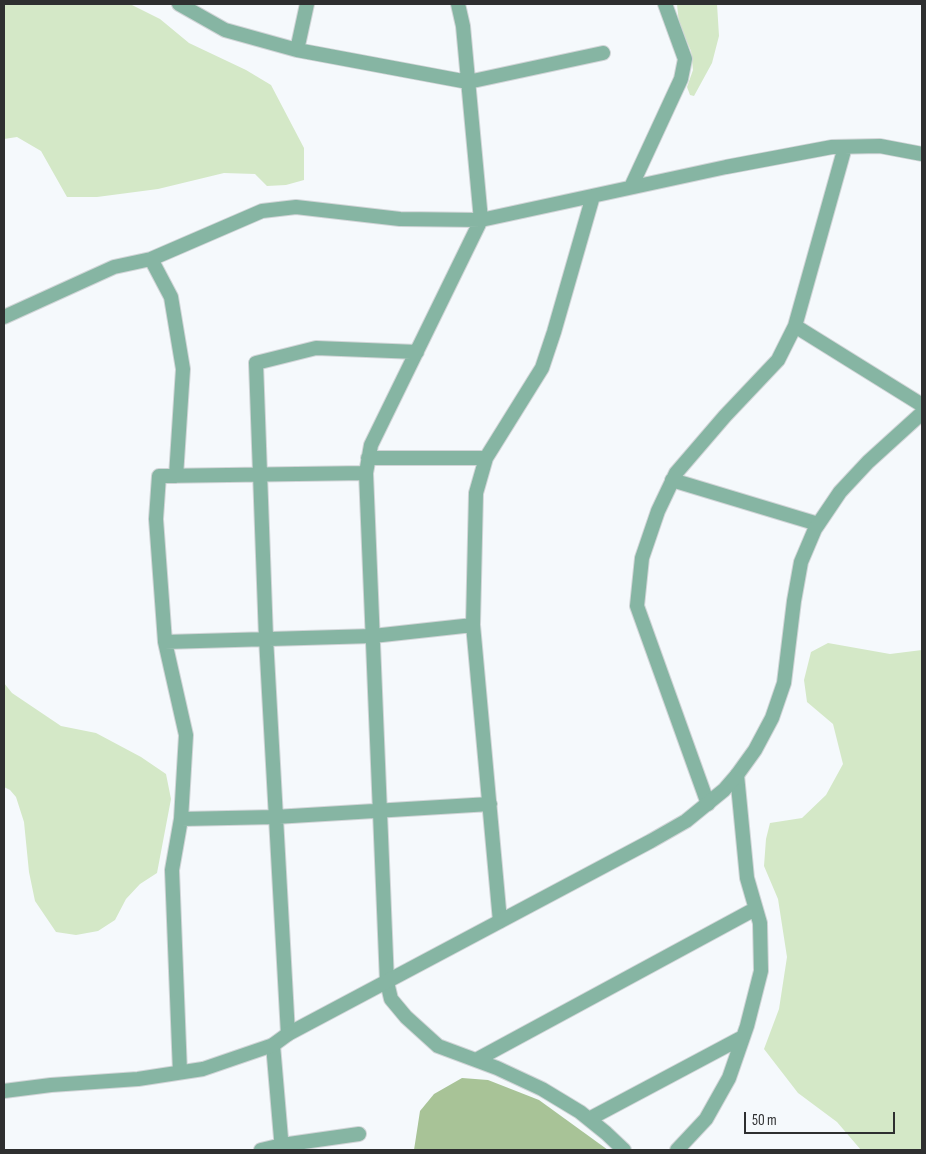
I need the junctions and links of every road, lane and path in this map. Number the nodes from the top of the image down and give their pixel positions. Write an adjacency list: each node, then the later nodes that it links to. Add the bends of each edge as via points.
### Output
1 (178, 4): 5 (street, via 225,30)
2 (307, 4): 5 (street)
3 (458, 4): 7 (street)
4 (665, 4): 10 (street, via 685,59 682,79)
5 (297, 50): 7 (street)
6 (603, 53): 7 (street)
7 (468, 82): 12 (street)
8 (845, 147): 9 (street, via 880,146); 10 (street); 15 (street)
9 (922, 154)
10 (631, 187): 11 (street)
11 (593, 196): 12 (street); 20 (street, via 542,368)
12 (481, 220): 13 (street, via 400,219 296,207 262,211); 16 (street)
13 (151, 259): 14 (street, via 114,267); 23 (street, via 171,297 183,369)
14 (4, 317)
15 (795, 326): 17 (street); 24 (street, via 778,360 725,416)
16 (416, 352): 19 (street, via 371,445); 22 (street, via 316,348 256,363)
17 (922, 405)
18 (922, 413): 25 (street, via 840,492)
19 (368, 458): 20 (street); 21 (street)
20 (486, 458): 26 (street, via 476,493)
21 (366, 473): 22 (street); 27 (street)
22 (260, 475): 23 (street); 28 (street)
23 (176, 476): 29 (street, via 159,476 156,519)
24 (672, 480): 25 (street); 32 (street, via 642,558 636,606)
25 (818, 524): 30 (street, via 801,562 779,701 755,750)
26 (473, 625): 27 (street); 31 (street)
27 (373, 636): 28 (street); 33 (street)
28 (266, 638): 29 (street); 34 (street)
29 (165, 642): 35 (street, via 186,735)
30 (736, 775): 32 (street); 36 (street, via 747,878)
31 (490, 804): 33 (street); 37 (street)
32 (708, 804): 37 (street, via 651,841)
33 (380, 811): 34 (street); 38 (street)
34 (275, 817): 35 (street); 39 (street)
35 (181, 819): 43 (street, via 172,870)
36 (755, 909): 40 (street, via 760,923 761,971); 42 (street)
37 (500, 921): 38 (street)
38 (388, 982): 39 (street); 42 (street, via 391,999 438,1046)
39 (288, 1034): 41 (street)
40 (743, 1037): 45 (street); 50 (street, via 729,1078 706,1120)
41 (273, 1045): 43 (street, via 203,1069); 47 (street)
42 (476, 1060): 45 (street, via 542,1089)
43 (180, 1072): 44 (street)
44 (4, 1091)
45 (589, 1119): 49 (street)
46 (359, 1134): 47 (street)
47 (282, 1148): 48 (street)
48 (261, 1150)
49 (624, 1150)
50 (677, 1150)

